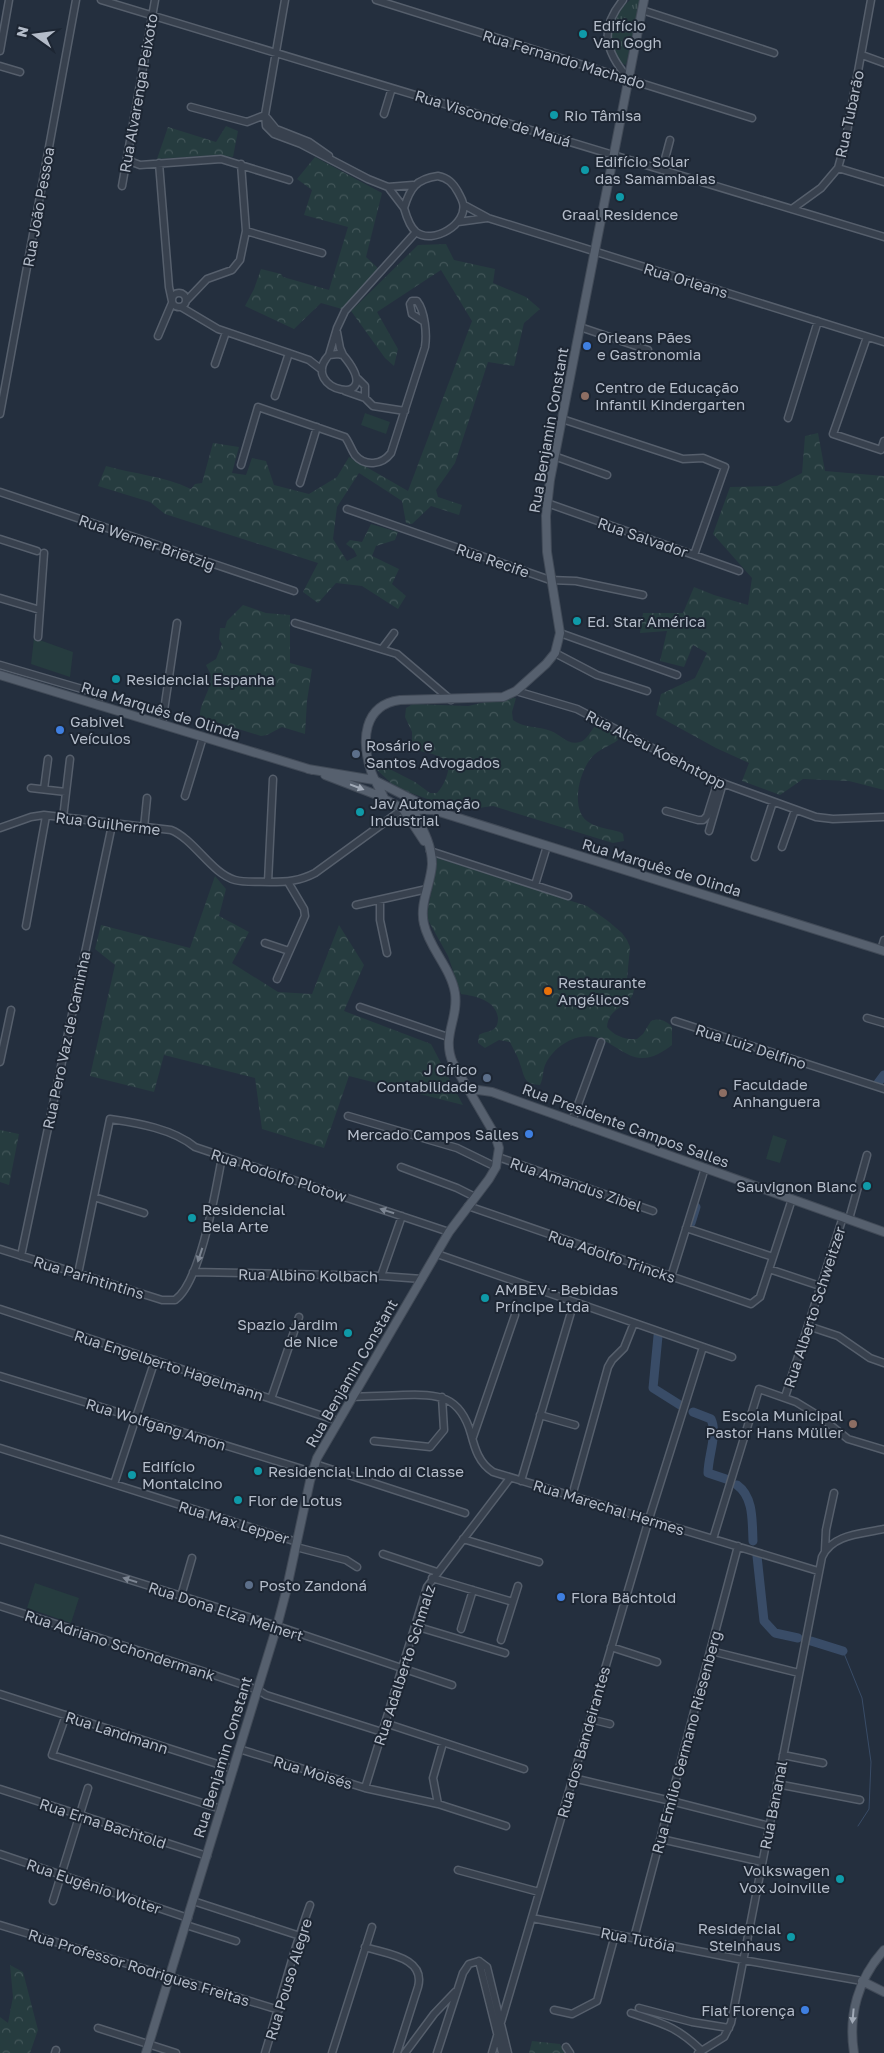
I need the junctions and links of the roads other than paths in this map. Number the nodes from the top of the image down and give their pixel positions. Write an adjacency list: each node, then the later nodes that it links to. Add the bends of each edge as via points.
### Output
1 (9, 0): 12 (street)
2 (76, 0): 71 (street, Rua João Pessoa)
3 (101, 0): 11 (street, Rua Visconde de Mauá)
4 (155, 0): 11 (street, Rua Alvarenga Peixoto)
5 (284, 0): 13 (street)
6 (376, 0): 19 (street, Rua Fernando Machado)
7 (623, 0): 19 (street, via 610,21 607,37 612,57)
8 (644, 0): 10 (main road, Rua Benjamin Constant)
9 (872, 0): 15 (street, Rua Tubarão)
10 (642, 10): 14 (street); 19 (main road, Rua Benjamin Constant)
11 (152, 16): 13 (street, Rua Visconde de Mauá); 26 (street, Rua Alvarenga Peixoto)
12 (0, 51)
13 (276, 53): 20 (street, Rua Visconde de Mauá); 23 (street)
14 (774, 53)
15 (862, 55): 16 (street); 30 (street, Rua Tubarão)
16 (884, 63)
17 (0, 66): 18 (street)
18 (20, 72)
19 (628, 79): 24 (street, Rua Fernando Machado); 27 (main road, Rua Benjamin Constant)
20 (392, 88): 22 (street); 27 (street, Rua Visconde de Mauá)
21 (191, 107): 23 (street, via 247,122)
22 (384, 114)
23 (265, 115): 36 (street, via 266,126 274,134)
24 (752, 118)
25 (670, 140): 31 (street)
26 (128, 155): 28 (street, via 136,164); 35 (street, Rua Alvarenga Peixoto)
27 (614, 155): 31 (street, Rua Visconde de Mauá); 45 (main road, Rua Benjamin Constant)
28 (159, 163): 29 (street, via 215,159); 47 (street)
29 (241, 164): 32 (street); 42 (street)
30 (838, 168): 33 (street); 39 (street, Rua Tubarão, via 821,188)
31 (662, 170): 39 (street, Rua Visconde de Mauá)
32 (289, 180)
33 (884, 182)
34 (414, 185): 36 (street); 37 (street, via 432,177 445,178 454,185); 38 (street)
35 (122, 186)
36 (388, 187): 38 (street)
37 (464, 205): 40 (street, Rua Orleans); 41 (street)
38 (404, 208): 43 (street)
39 (792, 209): 44 (street, Rua Visconde de Mauá)
40 (488, 218): 41 (street, Rua Orleans); 45 (street, Rua Orleans)
41 (458, 222): 43 (street, via 433,236)
42 (246, 232): 46 (street); 48 (street, via 243,252 236,266 208,279)
43 (416, 232): 54 (street, via 346,311)
44 (884, 237)
45 (595, 252): 52 (street, Rua Orleans); 53 (main road, Rua Benjamin Constant)
46 (322, 253)
47 (168, 277): 48 (street); 49 (street)
48 (182, 301): 49 (street, via 175,307); 49 (street, via 174,295); 50 (street); 55 (street, via 196,316)
49 (172, 302): 50 (street)
50 (164, 319): 56 (street)
51 (423, 321): 51 (street, via 412,314 421,305); 70 (street, via 425,347)
52 (818, 321): 57 (street, Rua Orleans); 72 (street)
53 (580, 327): 59 (street); 73 (main road, Rua Benjamin Constant)
54 (337, 328): 61 (street); 62 (street)
55 (226, 332): 60 (street); 64 (street)
56 (158, 336)
57 (867, 337): 58 (street, Rua Orleans); 75 (street, via 833,434 881,450)
58 (884, 342)
59 (648, 350)
60 (289, 353): 63 (street); 68 (street)
61 (328, 355): 62 (street); 63 (street); 65 (street)
62 (343, 355): 66 (street)
63 (309, 360): 65 (street)
64 (215, 364)
65 (322, 370): 67 (street, via 329,384)
66 (358, 379): 67 (street, via 351,389); 69 (street, via 365,386)
67 (344, 390): 69 (street)
68 (275, 396)
69 (365, 398): 70 (street, via 373,406)
70 (405, 411): 74 (street, via 390,454 375,464 356,456 345,437)
71 (0, 414)
72 (788, 418)
73 (562, 419): 76 (main road, Rua Benjamin Constant); 84 (street, via 683,459 703,458 725,467)
74 (317, 427): 77 (street, via 258,407); 79 (street)
75 (884, 441)
76 (554, 456): 78 (street); 81 (main road, Rua Benjamin Constant)
77 (241, 465)
78 (608, 475)
79 (300, 483)
80 (0, 492): 87 (street, Rua Werner Brietzig)
81 (547, 503): 84 (street, Rua Salvador); 86 (main road, Rua Benjamin Constant)
82 (348, 509): 86 (street, Rua Recife)
83 (0, 539): 90 (street, via 40,552)
84 (694, 555): 85 (street, Rua Salvador)
85 (739, 571)
86 (550, 580): 88 (street, Rua Recife, via 576,581); 94 (main road, Rua Benjamin Constant)
87 (294, 591)
88 (643, 595)
89 (0, 598): 90 (street)
90 (36, 609): 95 (street)
91 (177, 623): 105 (street)
92 (295, 623): 96 (street)
93 (394, 633): 96 (street)
94 (560, 634): 97 (main road, Rua Benjamin Constant); 100 (street)
95 (38, 637)
96 (382, 649): 103 (street, via 402,656)
97 (555, 653): 101 (main road, Rua Benjamin Constant); 102 (street, via 596,675)
98 (0, 665): 104 (street, via 99,694)
99 (2, 675): 104 (main road, Rua Marquês de Olinda)
100 (677, 675)
101 (516, 690): 103 (main road, Rua Benjamin Constant, via 491,698); 114 (street, Rua Alceu Koehntopp, via 577,709)
102 (646, 691)
103 (451, 700): 107 (main road, Rua Benjamin Constant, via 400,700 381,707 366,729)
104 (98, 705): 105 (main road, Rua Marquês de Olinda)
105 (162, 724): 106 (main road, Rua Marquês de Olinda)
106 (204, 737): 110 (main road, Rua Marquês de Olinda); 119 (street)
107 (368, 756): 111 (main road, via 366,771); 113 (main road, Rua Benjamin Constant); 115 (main road, Rua Benjamin Constant, via 377,775)
108 (48, 759): 117 (street)
109 (70, 759): 118 (street)
110 (308, 768): 111 (main road, Rua Marquês de Olinda); 122 (main road, Rua Marquês de Olinda, one-way to 122)
111 (358, 777): 113 (main road, Rua Marquês de Olinda)
112 (273, 779): 143 (street)
113 (374, 780): 115 (main road, Rua Marquês de Olinda); 122 (main road, Rua Benjamin Constant)
114 (720, 782): 123 (street, Rua Alceu Koehntopp); 128 (street, via 703,820); 138 (street)
115 (389, 786): 120 (main road, Rua Marquês de Olinda); 122 (main road, via 384,789)
116 (30, 788): 117 (street)
117 (44, 789): 118 (street)
118 (66, 792): 132 (street)
119 (185, 796)
120 (407, 797): 125 (main road); 126 (main road, Rua Benjamin Constant); 127 (main road, Rua Marquês de Olinda)
121 (147, 798): 137 (street)
122 (384, 798): 124 (main road, Rua Marquês de Olinda)
123 (773, 802): 129 (street, Rua Alceu Koehntopp); 142 (street)
124 (393, 804): 125 (main road, Rua Marquês de Olinda); 133 (street)
125 (403, 809): 126 (main road, Rua Marquês de Olinda); 133 (street, Rua Guilherme); 141 (main road)
126 (412, 810): 127 (main road, Rua Marquês de Olinda); 135 (main road, Rua Benjamin Constant)
127 (433, 810): 135 (main road, via 424,817); 139 (main road, Rua Marquês de Olinda)
128 (666, 810)
129 (795, 810): 131 (street, Rua Alceu Koehntopp, via 824,819); 140 (street)
130 (46, 816): 132 (street, Rua Guilherme); 136 (street, Rua Guilherme, via 31,817); 150 (street)
131 (884, 817)
132 (63, 818): 134 (street, Rua Guilherme)
133 (390, 818): 144 (street, Rua Guilherme, via 315,873)
134 (112, 825): 137 (street, Rua Guilherme); 188 (street, Rua Pero Vaz de Caminha)
135 (421, 826): 141 (main road, Rua Benjamin Constant)
136 (0, 828)
137 (144, 828): 143 (street, Rua Guilherme, via 171,830 181,835 229,877)
138 (708, 831)
139 (547, 846): 145 (street); 153 (main road, Rua Marquês de Olinda)
140 (782, 847)
141 (430, 851): 145 (street); 146 (main road, Rua Benjamin Constant, via 431,872)
142 (755, 857)
143 (268, 882): 144 (street, Rua Guilherme)
144 (288, 882): 154 (street, via 305,912)
145 (535, 885): 147 (street)
146 (427, 889): 148 (street); 162 (main road, Rua Benjamin Constant, via 423,922 454,991 455,1006)
147 (568, 896)
148 (380, 900): 149 (street); 155 (street, via 380,920)
149 (356, 905)
150 (26, 926)
151 (884, 940): 153 (street)
152 (265, 943): 154 (street)
153 (882, 950)
154 (289, 951): 156 (street)
155 (387, 953)
156 (277, 979)
157 (360, 1007): 162 (street)
158 (11, 1010): 164 (street)
159 (867, 1018): 161 (street)
160 (676, 1021): 165 (street, Rua Luiz Delfino)
161 (884, 1023)
162 (448, 1037): 166 (main road, Rua Benjamin Constant, via 451,1058)
163 (601, 1042): 168 (street)
164 (0, 1062)
165 (884, 1089)
166 (470, 1092): 168 (main road, Rua Presidente Campos Salles, via 484,1090); 171 (main road, Rua Benjamin Constant, via 495,1135)
167 (348, 1116): 173 (street, via 458,1148)
168 (572, 1121): 174 (main road, Rua Presidente Campos Salles)
169 (867, 1155): 182 (street, Rua Alberto Schweitzer)
170 (222, 1156): 175 (street, Rua Rodolfo Plotow, via 194,1147 175,1135 110,1119); 181 (street, Rua Rodolfo Plotow, one-way to 170); 191 (street, one-way to 191, via 202,1250)
171 (498, 1157): 173 (main road, Rua Benjamin Constant); 179 (street, Rua Amandus Zibel)
172 (401, 1167): 176 (street)
173 (496, 1167): 176 (main road, Rua Benjamin Constant)
174 (705, 1168): 177 (main road, Rua Presidente Campos Salles); 183 (street)
175 (94, 1197): 180 (street); 192 (street)
176 (475, 1197): 178 (main road, Rua Benjamin Constant)
177 (792, 1199): 182 (main road, Rua Presidente Campos Salles); 189 (street)
178 (468, 1206): 184 (main road, Rua Benjamin Constant); 194 (street, Rua Adolfo Trincks)
179 (653, 1211)
180 (144, 1213)
181 (402, 1216): 184 (street, Rua Rodolfo Plotow); 193 (street)
182 (846, 1218): 185 (main road, Rua Presidente Campos Salles); 196 (street, Rua Alberto Schweitzer)
183 (686, 1228): 189 (street); 194 (street)
184 (449, 1232): 187 (main road, Rua Benjamin Constant)
185 (884, 1232)
186 (0, 1249): 188 (street, Rua Parintintins)
187 (437, 1254): 195 (main road, Rua Benjamin Constant); 197 (street)
188 (21, 1256): 192 (street, Rua Parintintins)
189 (773, 1257): 190 (street)
190 (769, 1269): 194 (street, Rua Adolfo Trincks, via 760,1297 755,1303 747,1304); 196 (street)
191 (193, 1272): 192 (street, Rua Parintintins, via 179,1298 172,1301); 193 (street, Rua Albino Kolbach)
192 (78, 1274)
193 (381, 1276): 195 (street, Rua Albino Kolbach)
194 (671, 1277)
195 (422, 1279): 208 (main road, Rua Benjamin Constant)
196 (820, 1286): 202 (street, Rua Alberto Schweitzer)
197 (574, 1302): 201 (street); 212 (street)
198 (0, 1309): 205 (street, Rua Engelberto Hagelmann)
199 (515, 1315): 216 (street)
200 (299, 1317): 211 (street)
201 (634, 1323): 203 (street); 225 (street, via 624,1348 608,1367)
202 (808, 1326): 206 (street, via 844,1339 870,1358); 210 (street, Rua Alberto Schweitzer)
203 (703, 1347): 204 (street); 227 (street, Rua dos Bandeirantes)
204 (732, 1357)
205 (155, 1360): 211 (street, Rua Engelberto Hagelmann); 213 (street)
206 (884, 1363)
207 (0, 1376): 213 (street, Rua Wolfgang Amon)
208 (352, 1397): 209 (street, Rua Marechal Hermes, via 422,1394); 214 (main road, Rua Benjamin Constant)
209 (442, 1397): 216 (street, Rua Marechal Hermes, via 461,1410); 217 (street, via 444,1430 430,1447)
210 (785, 1397): 219 (street, via 848,1439); 231 (street, via 759,1389)
211 (271, 1399): 214 (street, Rua Engelberto Hagelmann)
212 (540, 1415): 215 (street); 222 (street)
213 (136, 1417): 220 (street, Rua Wolfgang Amon); 223 (street)
214 (338, 1421): 220 (main road, Rua Benjamin Constant)
215 (575, 1425)
216 (472, 1439): 221 (street, Rua Marechal Hermes, via 485,1466)
217 (374, 1441)
218 (0, 1448): 223 (street, Rua Max Lepper)
219 (884, 1450)
220 (313, 1468): 226 (street, Rua Wolfgang Amon); 232 (main road, Rua Benjamin Constant)
221 (510, 1478): 222 (street, Rua Marechal Hermes); 230 (street, Rua Adalberto Schmalz)
222 (521, 1481): 225 (street, Rua Marechal Hermes)
223 (114, 1484): 232 (street, Rua Max Lepper)
224 (834, 1493): 234 (street)
225 (572, 1496): 227 (street, Rua Marechal Hermes)
226 (465, 1513)
227 (648, 1519): 231 (street, Rua Marechal Hermes); 251 (street, Rua dos Bandeirantes)
228 (884, 1529): 234 (street, via 838,1540)
229 (0, 1539): 244 (street, Rua Dona Elza Meinert, one-way to 229)
230 (463, 1539): 237 (street); 240 (street, Rua Adalberto Schmalz)
231 (713, 1539): 233 (street, Rua Marechal Hermes)
232 (297, 1544): 238 (street, Rua Max Lepper, via 346,1560); 247 (main road, Rua Benjamin Constant)
233 (738, 1546): 239 (street, Rua Marechal Hermes); 252 (street, Rua Emílio Germano Riesenberg)
234 (825, 1550): 239 (street)
235 (383, 1554): 240 (street)
236 (192, 1558): 244 (street)
237 (538, 1562)
238 (357, 1567)
239 (818, 1571): 256 (street, Rua Bananal)
240 (437, 1572): 241 (street, Rua Adalberto Schmalz)
241 (432, 1578): 243 (street); 248 (street, Rua Adalberto Schmalz)
242 (518, 1586): 245 (street)
243 (473, 1590): 245 (street); 249 (street)
244 (181, 1596): 247 (street, Rua Dona Elza Meinert)
245 (513, 1602): 250 (street)
246 (0, 1606): 258 (street, Rua Adriano Schondermank)
247 (277, 1626): 255 (street, Rua Dona Elza Meinert); 258 (main road, Rua Benjamin Constant)
248 (415, 1626): 253 (street); 255 (street, Rua Adalberto Schmalz)
249 (461, 1629)
250 (501, 1640)
251 (611, 1646): 254 (street); 261 (street, Rua dos Bandeirantes)
252 (711, 1651): 256 (street); 277 (street, Rua Emílio Germano Riesenberg)
253 (506, 1653)
254 (657, 1662)
255 (402, 1668): 257 (street, Rua Dona Elza Meinert); 262 (street, Rua Adalberto Schmalz)
256 (798, 1673): 267 (street, Rua Bananal)
257 (452, 1685)
258 (258, 1690): 264 (street, Rua Adriano Schondermank); 266 (main road, Rua Benjamin Constant)
259 (0, 1694): 260 (street, Rua Landmann)
260 (66, 1715): 269 (street, Rua Landmann); 279 (street, via 52,1755)
261 (590, 1719): 263 (street); 271 (street, Rua dos Bandeirantes)
262 (385, 1723): 264 (street, Rua Adalberto Schmalz); 265 (street)
263 (610, 1724)
264 (382, 1732): 274 (street, Rua Adalberto Schmalz)
265 (443, 1742): 270 (street); 278 (street, via 433,1778)
266 (239, 1749): 269 (main road, Rua Benjamin Constant); 274 (street, Rua Moisés)
267 (783, 1755): 268 (street); 272 (street, Rua Bananal)
268 (823, 1763)
269 (233, 1769): 279 (main road, Rua Benjamin Constant)
270 (524, 1769)
271 (573, 1778): 277 (street); 289 (street, Rua dos Bandeirantes)
272 (777, 1784): 276 (street); 282 (street, Rua Bananal)
273 (88, 1788): 280 (street)
274 (365, 1788): 278 (street, Rua Moisés)
275 (0, 1789): 280 (street, Rua Erna Bachtold)
276 (860, 1800)
277 (671, 1801): 282 (street); 283 (street, Rua Emílio Germano Riesenberg)
278 (438, 1804): 281 (street, Rua Moisés)
279 (221, 1809): 285 (main road, Rua Benjamin Constant)
280 (79, 1815): 285 (street, Rua Erna Bachtold); 288 (street)
281 (506, 1826)
282 (769, 1826): 286 (street, Rua Bananal)
283 (661, 1839): 286 (street); 299 (street, Rua Emílio Germano Riesenberg)
284 (0, 1854): 288 (street, Rua Eugênio Wolter)
285 (207, 1856): 291 (main road, Rua Benjamin Constant)
286 (762, 1862): 303 (street, Rua Bananal)
287 (458, 1870): 289 (street)
288 (61, 1875): 290 (street); 294 (street, Rua Eugênio Wolter)
289 (540, 1892): 293 (street, Rua dos Bandeirantes)
290 (53, 1900)
291 (193, 1901): 294 (main road, Rua Benjamin Constant); 298 (street)
292 (310, 1905): 298 (street, Rua Pouso Alegre)
293 (532, 1918): 297 (street, Rua Tutóia); 313 (street, Rua dos Bandeirantes)
294 (187, 1922): 300 (street, Rua Eugênio Wolter); 305 (main road, Rua Benjamin Constant)
295 (0, 1925): 305 (street, Rua Professor Rodrigues Freitas)
296 (372, 1927): 301 (street)
297 (616, 1935): 299 (street, Rua Tutóia); 311 (street, via 597,2001 572,2014)
298 (300, 1936): 310 (street, Rua Pouso Alegre)
299 (634, 1938): 303 (street, Rua Tutóia)
300 (236, 1941)
301 (365, 1947): 314 (street, via 407,1960 416,1968 419,1982); 326 (street)
302 (884, 1950): 306 (main road)
303 (743, 1960): 306 (street, Rua Tutóia); 316 (street, Rua Bananal)
304 (479, 1961): 307 (street, via 464,1969); 313 (street, via 487,1967); 318 (street)
305 (170, 1977): 310 (street, Rua Professor Rodrigues Freitas); 320 (main road, Rua Benjamin Constant)
306 (862, 1981): 308 (main road); 333 (main road, one-way to 333, via 853,2015)
307 (456, 1991): 317 (street); 329 (street)
308 (884, 1992)
309 (639, 2008): 316 (street)
310 (279, 2010): 325 (street, Rua Pouso Alegre)
311 (554, 2010)
312 (631, 2013): 322 (street, via 673,2027)
313 (501, 2024): 318 (street, Rua dos Bandeirantes); 332 (street)
314 (406, 2026): 317 (street, via 408,2033); 319 (street)
315 (98, 2028): 320 (street)
316 (730, 2028): 322 (street, via 724,2037)
317 (418, 2034): 321 (street)
318 (497, 2036): 330 (street, Rua dos Bandeirantes); 331 (street)
319 (401, 2040): 321 (street, via 404,2048); 327 (street)
320 (149, 2044): 323 (main road, Rua Benjamin Constant); 324 (street)
321 (410, 2046): 328 (street)
322 (700, 2052)
323 (146, 2053)
324 (176, 2053)
325 (265, 2053)
326 (334, 2053)
327 (397, 2053)
328 (405, 2053)
329 (437, 2053)
330 (492, 2053)
331 (502, 2053)
332 (508, 2053)
333 (854, 2053)

